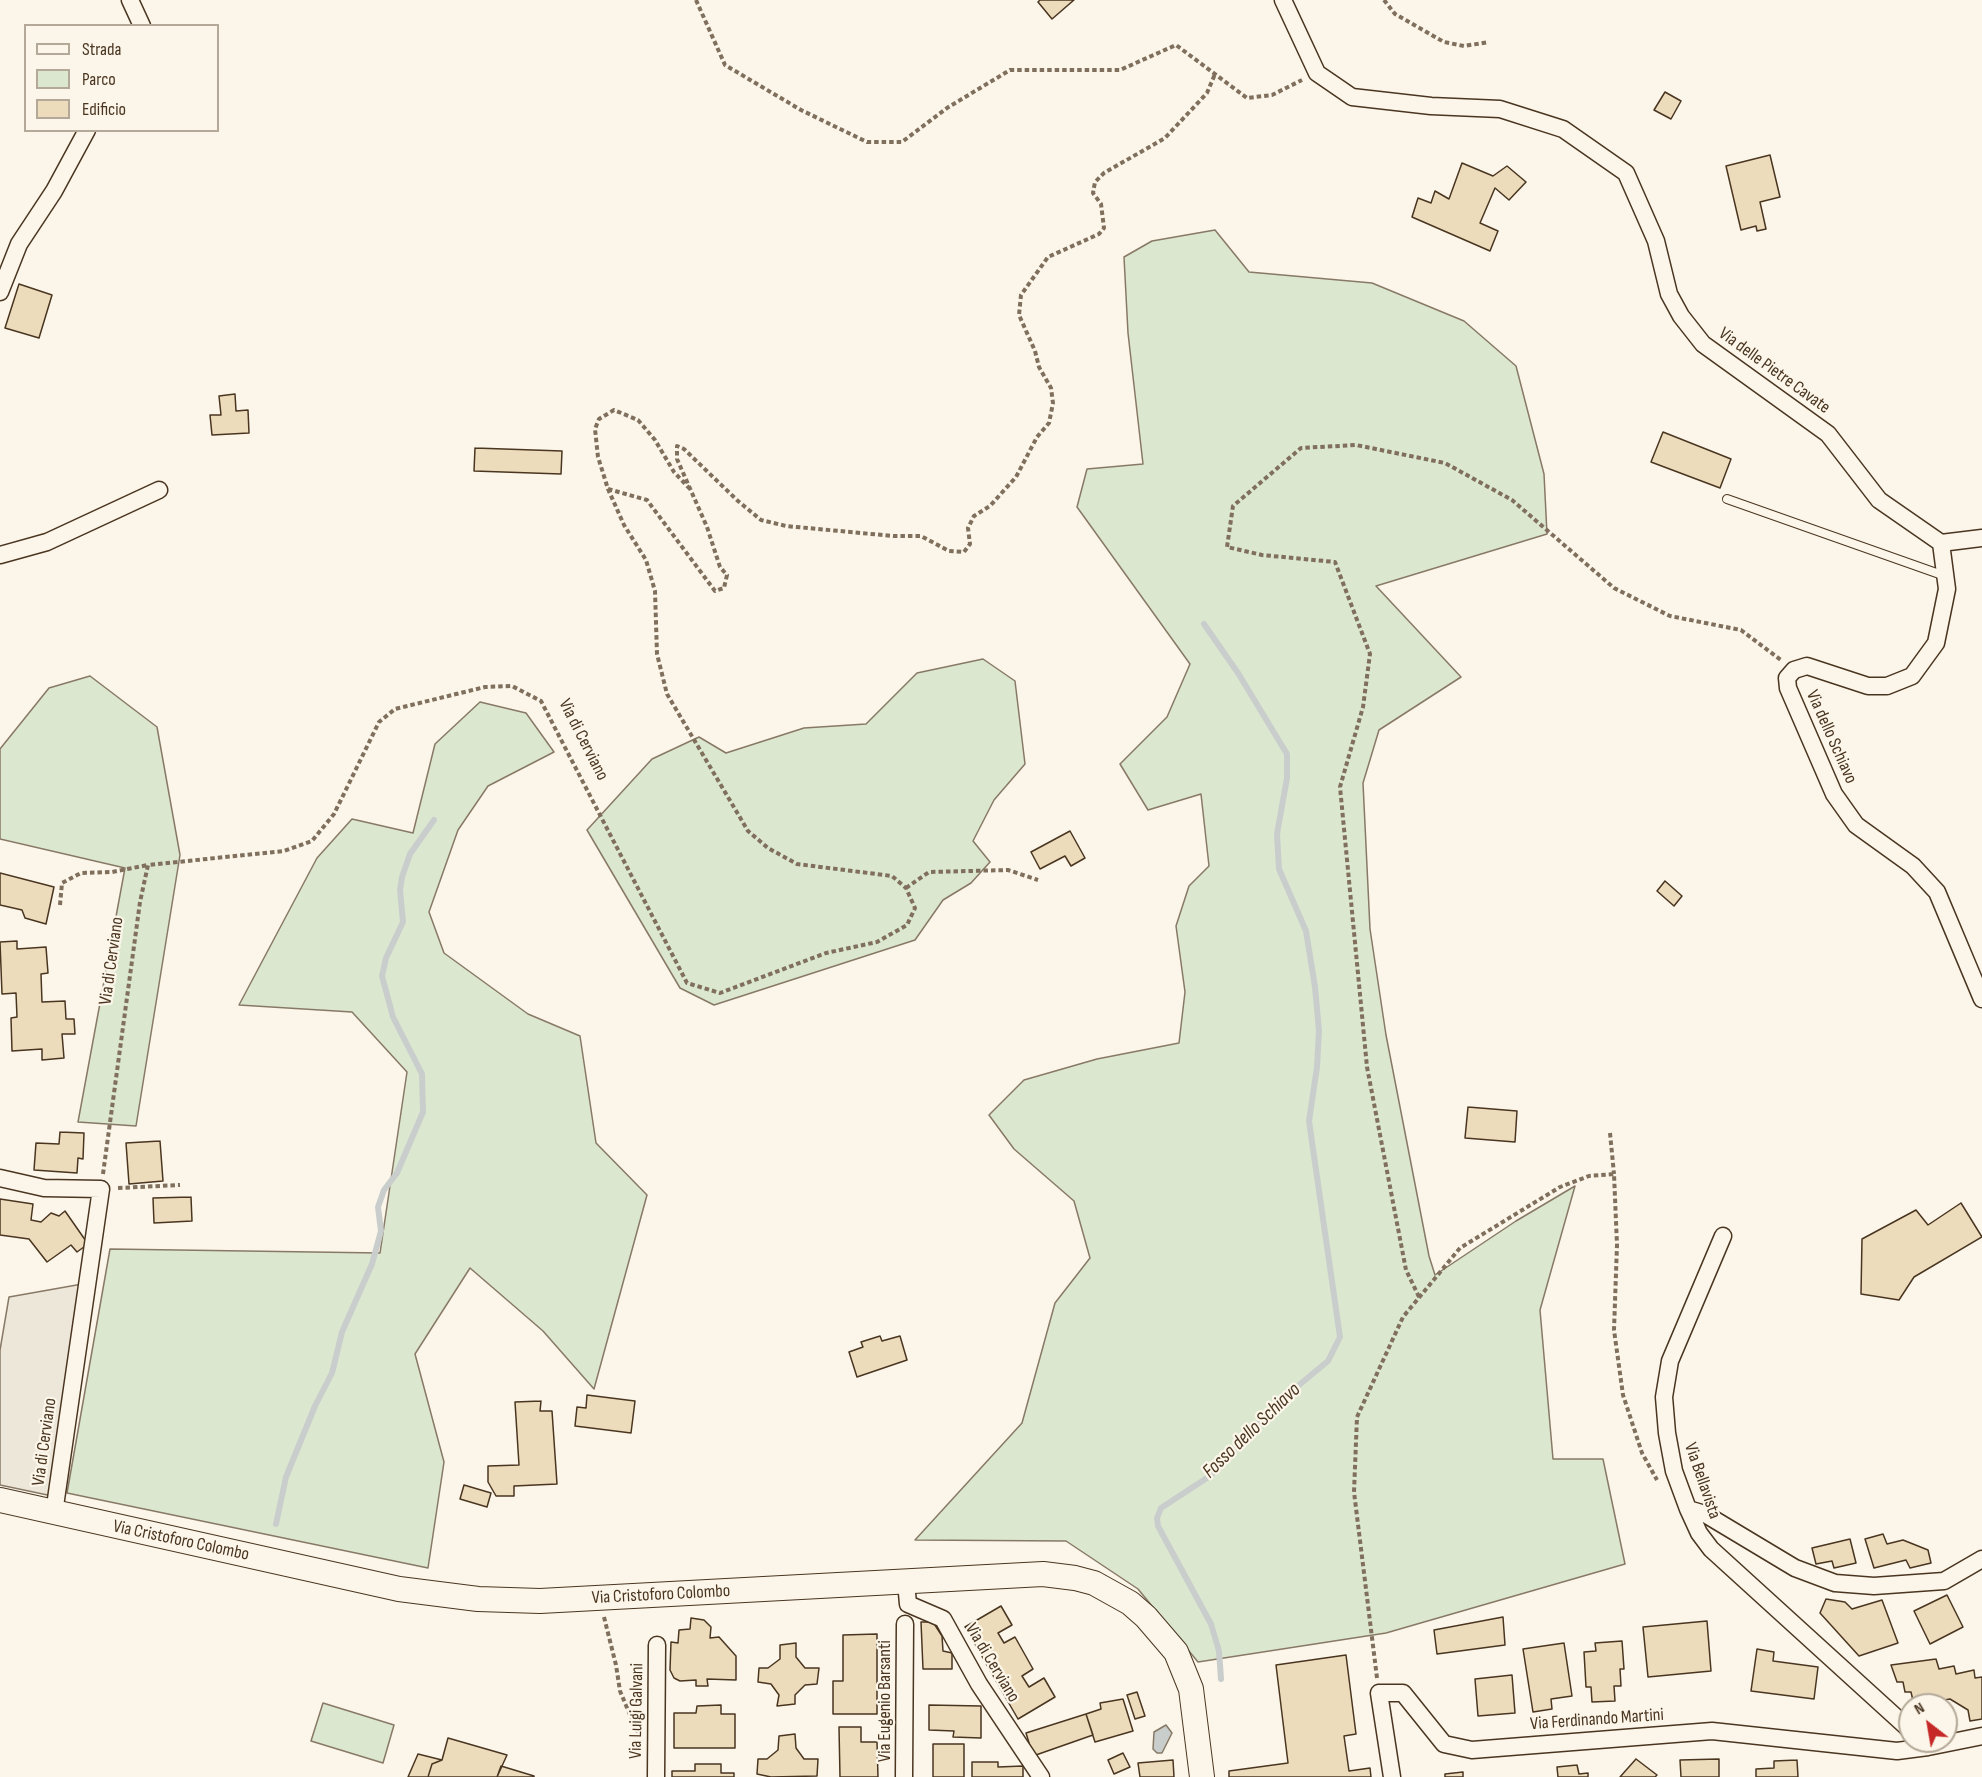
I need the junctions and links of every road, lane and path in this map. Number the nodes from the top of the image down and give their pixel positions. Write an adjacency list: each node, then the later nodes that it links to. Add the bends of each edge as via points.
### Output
1 (130, 0): 5 (street)
2 (696, 0): 8 (path, via 726,65 801,110 867,142 902,142 947,108 1010,70 1120,70 1176,45)
3 (1283, 0): 7 (street)
4 (1384, 0): 6 (path, via 1395,14 1444,42 1464,46)
5 (141, 24)
6 (1489, 42)
7 (1317, 73): 8 (path, via 1272,95 1247,98); 16 (street, Via delle Pietre Cavate, via 1352,97 1431,106 1500,108 1563,129 1626,173 1656,241 1669,294 1703,344 1828,434 1879,500)
8 (1215, 74): 12 (path, via 1207,93 1165,138 1095,182 1093,193 1101,204 1104,228 1099,234 1048,257 1021,295 1020,315 1051,388 1049,423 1016,477 990,506 974,516 968,528 970,544 964,552 949,551 921,536 893,537 762,520 677,446 677,459)
9 (86, 132): 10 (street, via 19,244)
10 (0, 292)
11 (608, 489): 12 (path, via 595,429 599,419 614,410 638,420); 12 (path, via 647,500 715,591 724,588 727,575 720,567); 22 (path, via 655,591 657,654 667,694 748,831 797,864 892,876)
12 (690, 489)
13 (159, 490): 17 (street, via 47,542)
14 (1726, 499): 18 (lane)
15 (1982, 538): 16 (street)
16 (1941, 543): 18 (street, Via dello Schiavo)
17 (0, 555)
18 (1945, 576): 19 (street, Via dello Schiavo, via 1947,589 1936,643 1912,676 1887,686 1868,686 1807,666)
19 (1794, 670): 24 (street, Via dello Schiavo, via 1787,678 1788,688 1834,794 1856,825 1913,866 1937,892); 31 (path, via 1741,630 1670,616 1614,588 1512,500 1445,463 1356,445 1301,448 1233,506 1227,547 1262,555 1335,562 1370,654 1363,707 1340,788 1366,1067 1406,1270)
20 (148, 865): 22 (path, Via di Cerviano, via 284,850 312,840 334,814 379,722 395,709 485,687 512,686 541,701 687,983 720,993 826,953 877,942 907,925 915,908); 23 (path, via 81,873 62,883); 29 (path, Via di Cerviano)
21 (1038, 880): 22 (path, via 1008,870 929,872)
22 (906, 888)
23 (60, 905)
24 (1982, 999)
25 (1610, 1133): 26 (path)
26 (1614, 1174): 31 (path, via 1589,1176 1560,1187 1460,1248); 32 (path, via 1614,1330 1623,1395 1642,1453)
27 (0, 1178): 29 (street, via 44,1188)
28 (180, 1185): 29 (path)
29 (101, 1189): 35 (street, Via di Cerviano)
30 (1723, 1236): 34 (street, Via Bellavista, via 1671,1361 1664,1397 1674,1472)
31 (1419, 1297): 41 (path, via 1402,1317 1357,1417 1354,1492)
32 (1662, 1488)
33 (0, 1500): 35 (main road, Via Cristoforo Colombo)
34 (1688, 1509): 36 (street, via 1705,1514 1795,1568 1835,1582 1874,1586 1944,1581); 42 (street, Via Bellavista, via 1711,1549)
35 (54, 1513): 37 (main road, Via Cristoforo Colombo, via 399,1589 478,1599 552,1600)
36 (1982, 1559)
37 (906, 1582): 49 (street, Via di Cerviano, via 910,1606 943,1618 979,1684); 50 (main road, Via Cristoforo Colombo, via 1061,1575 1094,1583 1122,1598 1163,1636 1186,1671)
38 (905, 1624): 48 (street, Via Eugenio Barsanti)
39 (605, 1626): 46 (path, via 628,1713 640,1738)
40 (657, 1645): 46 (street, Via Luigi Galvani)
41 (1379, 1693): 45 (street, Via Ferdinando Martini, via 1403,1694 1444,1744 1472,1750 1712,1731); 51 (street)
42 (1898, 1719)
43 (1982, 1736): 44 (street)
44 (1958, 1739)
45 (1898, 1751)
46 (656, 1753): 47 (street, Via Luigi Galvani)
47 (656, 1777)
48 (904, 1777)
49 (1041, 1777)
50 (1202, 1777)
51 (1392, 1777)

